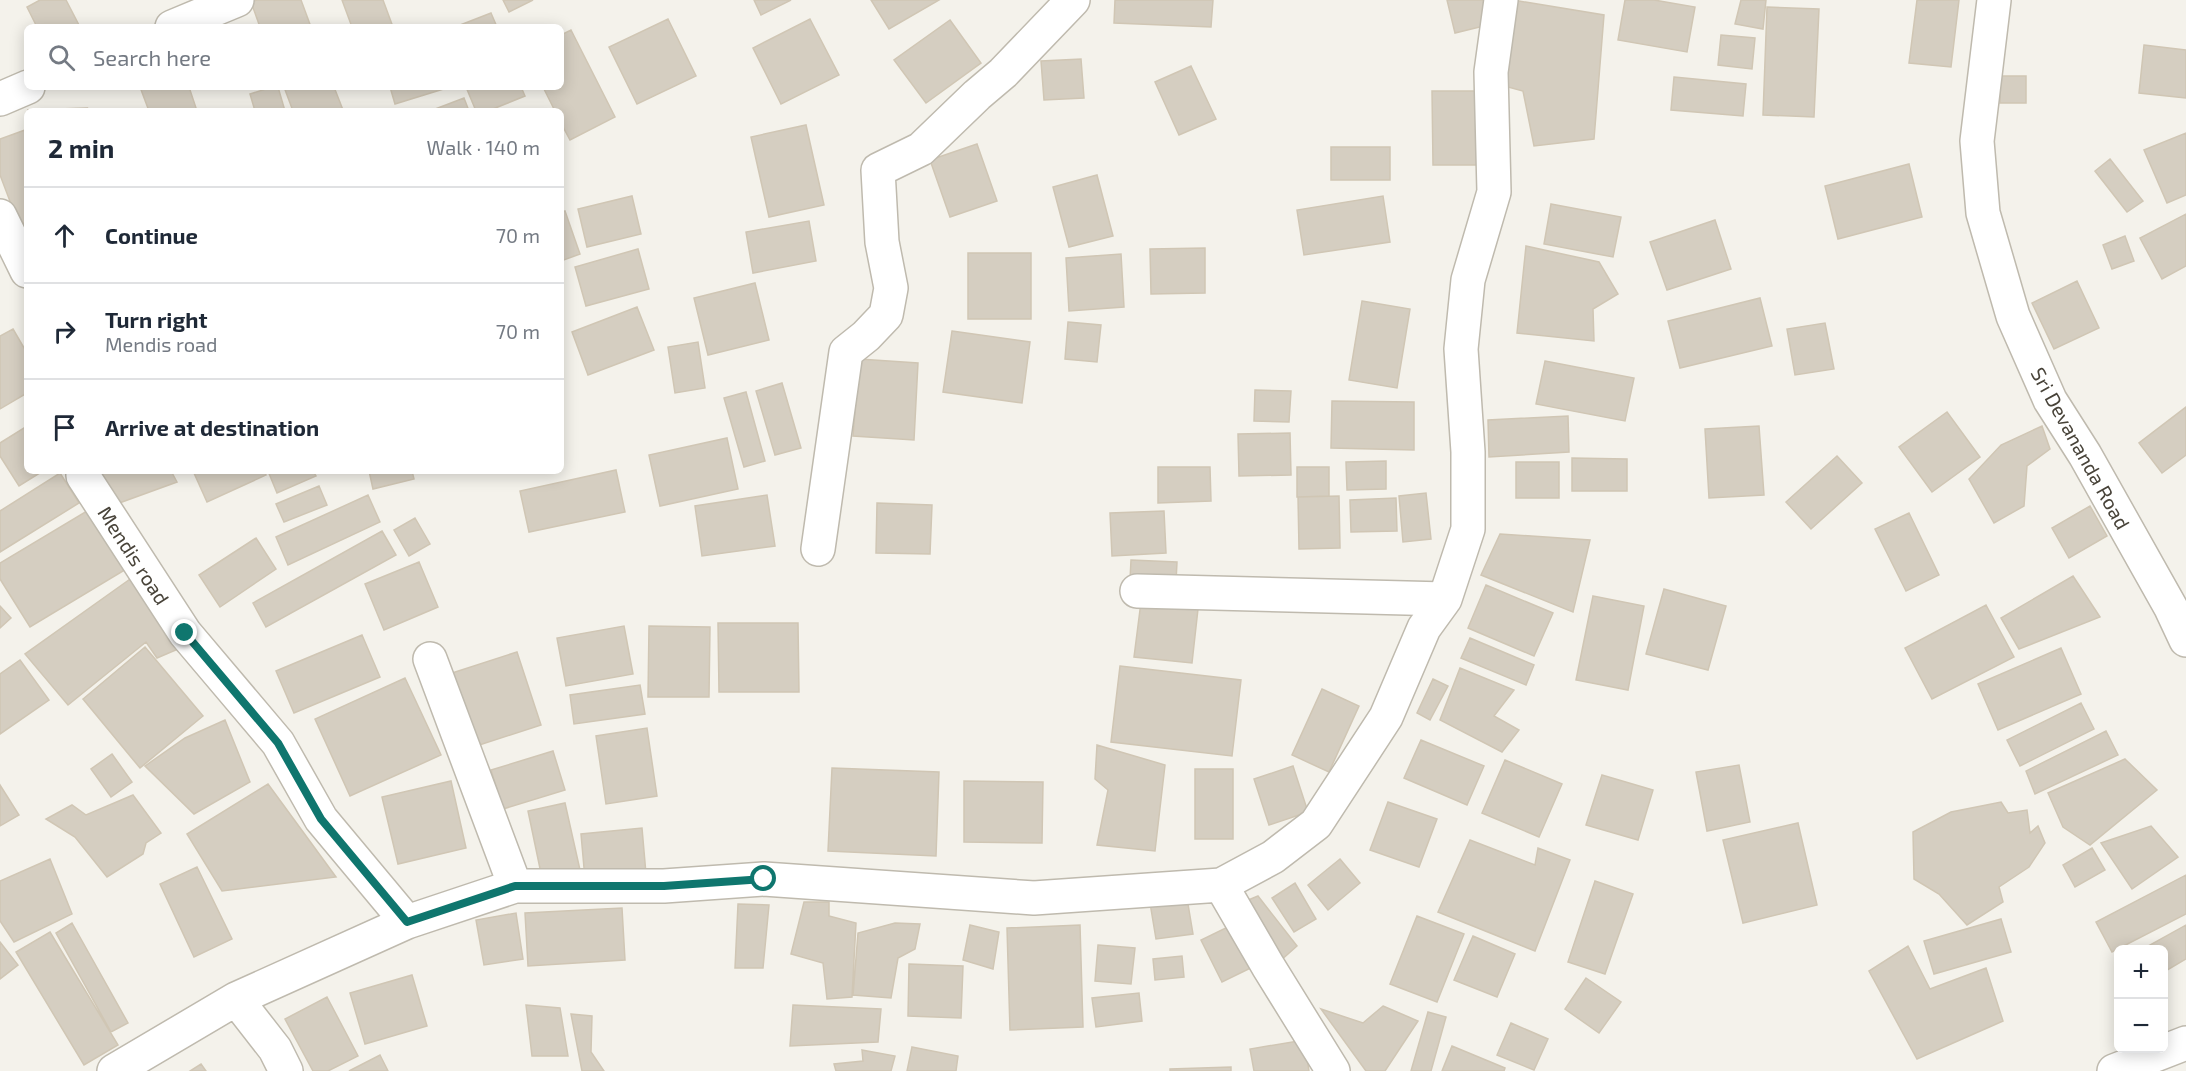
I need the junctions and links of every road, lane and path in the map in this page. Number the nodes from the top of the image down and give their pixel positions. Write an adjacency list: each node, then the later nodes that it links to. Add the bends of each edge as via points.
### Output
1 (237, 0): 5 (street)
2 (1073, 0): 11 (street, via 1003,74 921,149 878,170 882,242 891,288 886,315 846,352)
3 (1501, 0): 13 (street, via 1491,72 1494,192 1468,280 1461,349 1468,529)
4 (1994, 0): 14 (street, Sri Devananda Road, via 1977,141 1983,213 2013,316 2050,400 2091,466)
5 (179, 24)
6 (24, 89): 7 (street)
7 (0, 99)
8 (0, 216): 9 (street)
9 (24, 265)
10 (82, 474): 18 (street, Mendis road, via 185,633 278,743 321,819)
11 (818, 549)
12 (1137, 591): 13 (street)
13 (1445, 599): 16 (street, via 1424,628 1386,717 1316,824 1273,857)
14 (2186, 640)
15 (430, 659): 17 (street)
16 (1221, 885): 17 (street, via 1034,898 764,879 664,886); 23 (street)
17 (515, 886): 18 (street)
18 (407, 922): 19 (street)
19 (236, 999): 21 (street); 22 (street, via 275,1049)
20 (2186, 1043): 24 (street)
21 (114, 1071)
22 (286, 1071)
23 (1333, 1071)
24 (2114, 1071)

